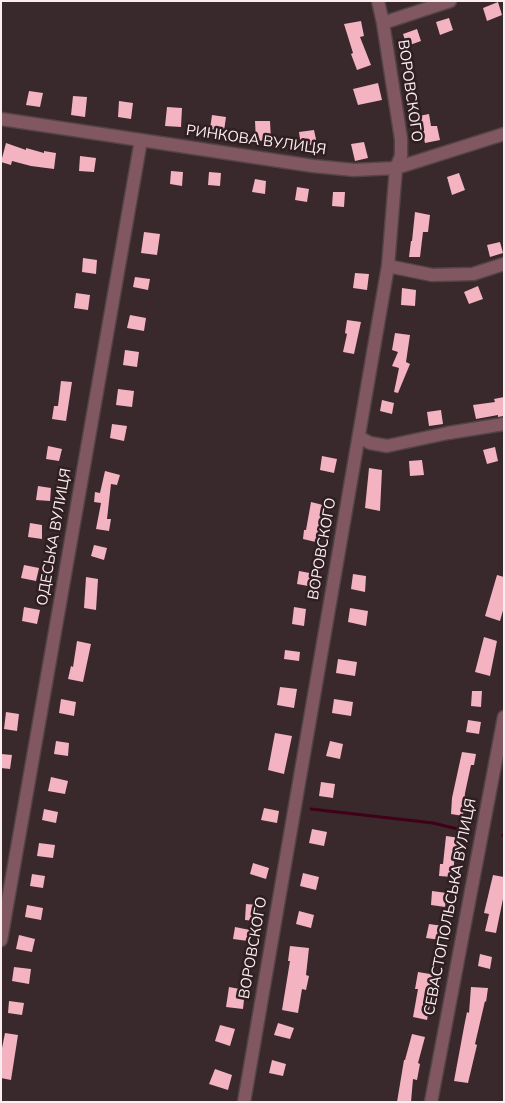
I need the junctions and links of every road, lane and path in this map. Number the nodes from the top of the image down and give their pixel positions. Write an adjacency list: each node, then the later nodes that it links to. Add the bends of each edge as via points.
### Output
1 (378, 1): 3 (street, ВОРОВСКОГО)
2 (450, 1): 3 (street)
3 (383, 23): 7 (street, ВОРОВСКОГО, via 401,139 401,156)
4 (1, 119): 6 (street, РИНКОВА ВУЛИЦЯ)
5 (504, 134): 7 (street, РИНКОВА ВУЛИЦЯ)
6 (141, 140): 7 (street, РИНКОВА ВУЛИЦЯ, via 313,166 354,170); 13 (street, ОДЕСЬКА ВУЛИЦЯ)
7 (396, 168): 9 (street, ВОРОВСКОГО)
8 (504, 264): 9 (street, via 473,274 432,274)
9 (388, 266): 11 (street, ВОРОВСКОГО)
10 (504, 424): 11 (street, via 387,446 370,444)
11 (360, 437): 14 (street, ВОРОВСКОГО)
12 (504, 717): 15 (street, СЕВАСТОПОЛЬСЬКА ВУЛИЦЯ)
13 (1, 940)
14 (244, 1102)
15 (430, 1102)

